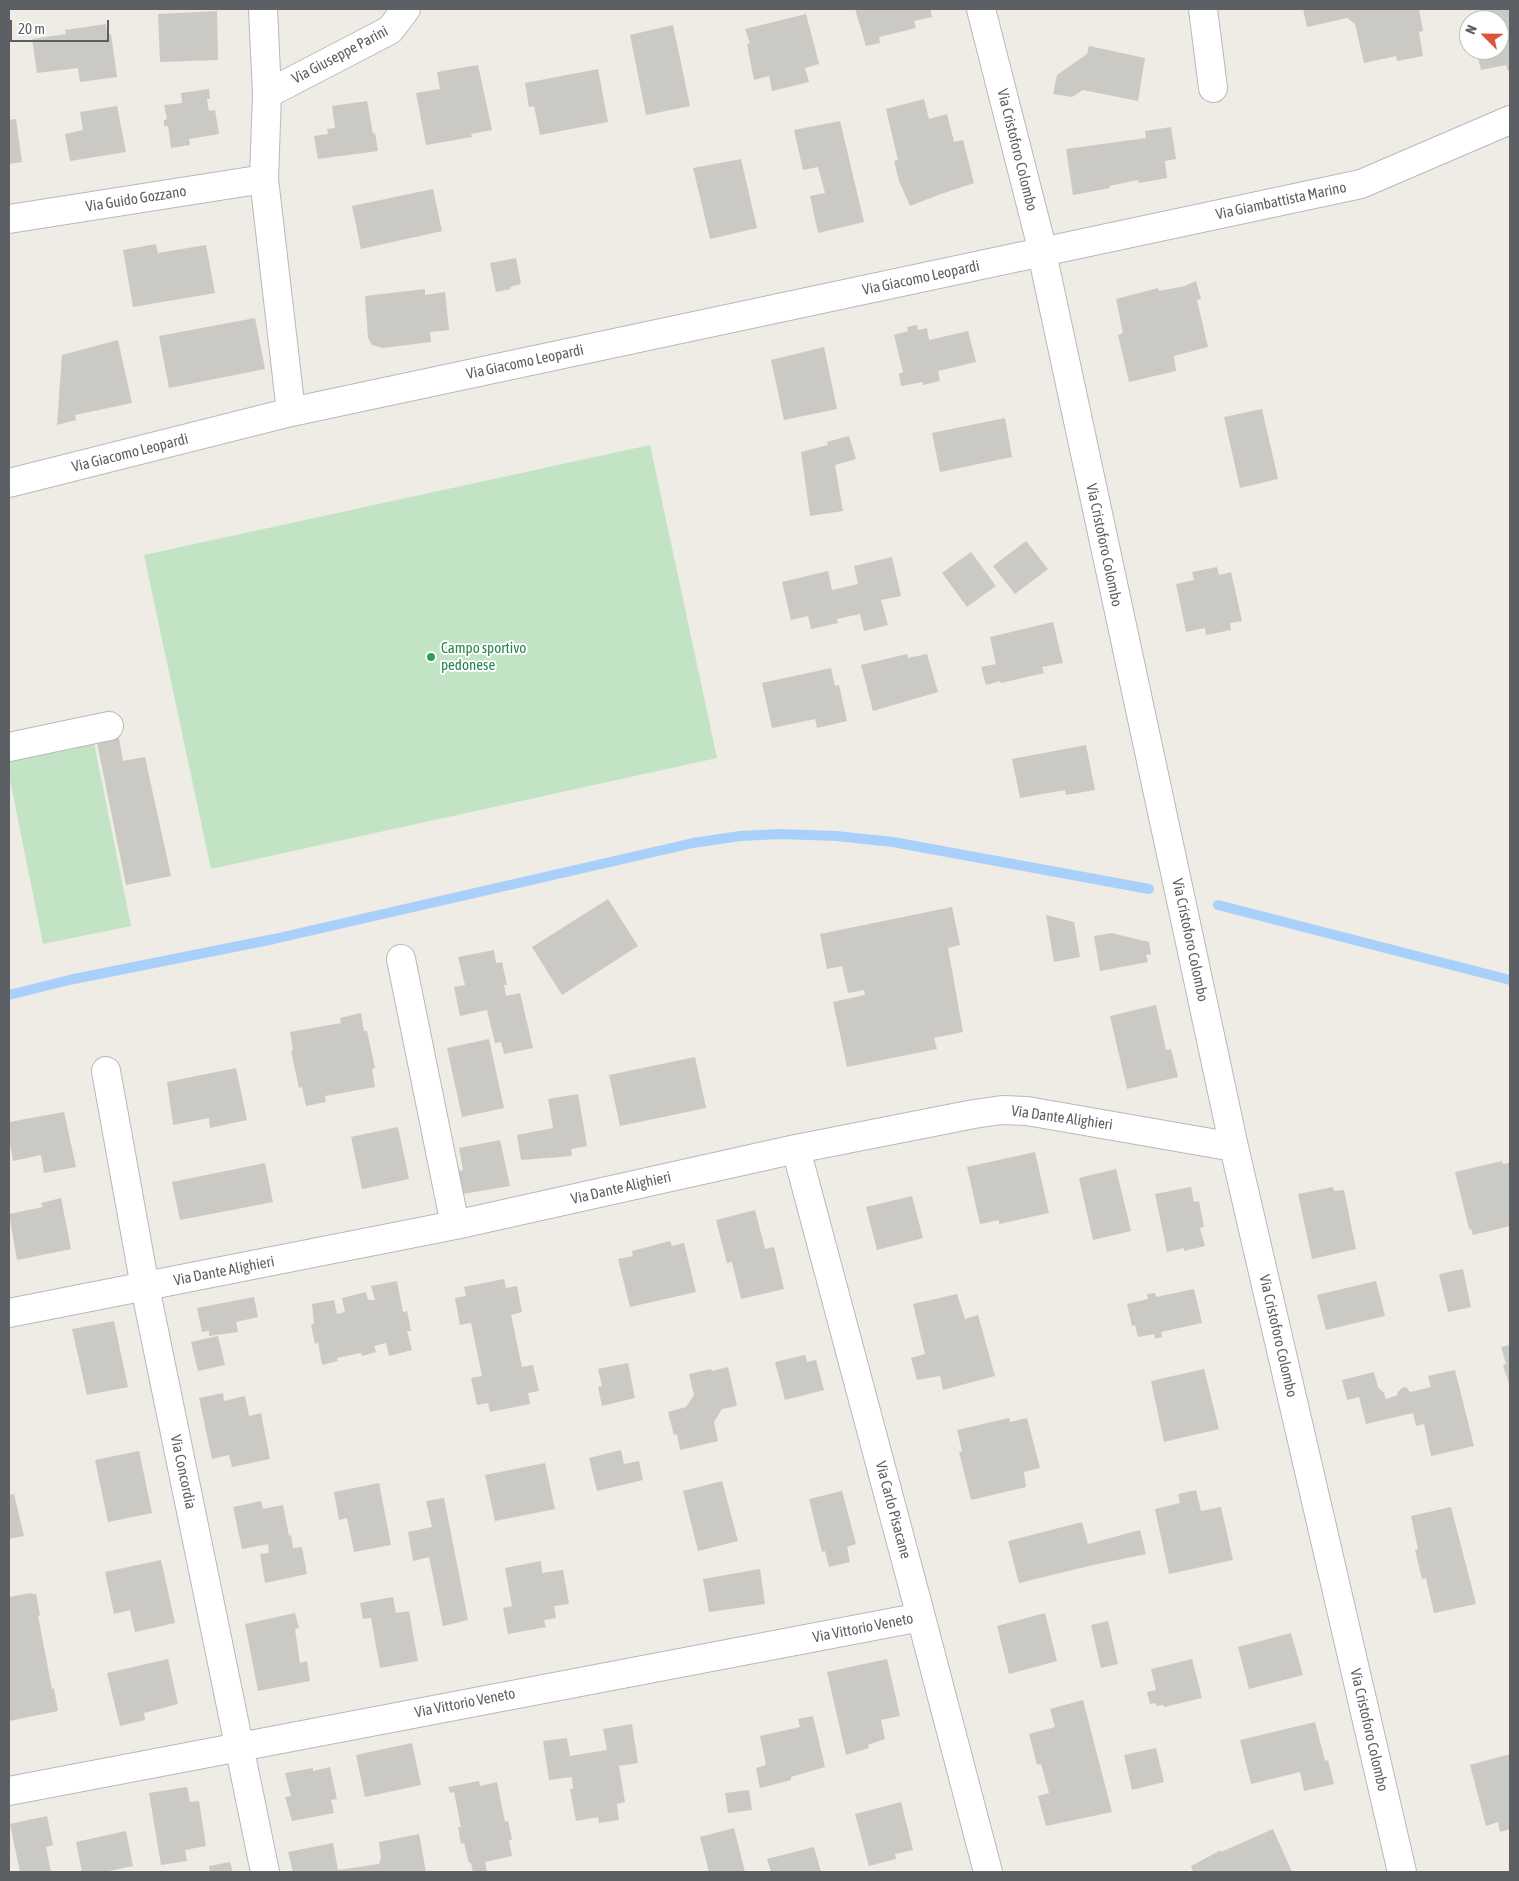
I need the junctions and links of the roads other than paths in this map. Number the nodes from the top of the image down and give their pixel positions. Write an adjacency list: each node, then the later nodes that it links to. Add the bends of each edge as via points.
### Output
1 (263, 9): 6 (street)
2 (406, 9): 6 (street, Via Giuseppe Parini, via 390,30)
3 (981, 9): 10 (street, Via Cristoforo Colombo)
4 (1203, 9): 5 (street)
5 (1213, 88)
6 (267, 94): 8 (street)
7 (1510, 120): 10 (street, Via Giambattista Marino, via 1361,184)
8 (264, 179): 9 (street, Via Guido Gozzano); 11 (street)
9 (9, 219)
10 (1043, 252): 11 (street, Via Giacomo Leopardi); 17 (street, Via Cristoforo Colombo)
11 (291, 412): 12 (street, Via Giacomo Leopardi)
12 (9, 483)
13 (109, 726): 14 (street)
14 (9, 747)
15 (401, 959): 19 (street)
16 (106, 1071): 20 (street, Via Concordia)
17 (1234, 1147): 18 (street, Via Dante Alighieri, via 1054,1114 1002,1110); 27 (street, Via Cristoforo Colombo)
18 (796, 1149): 19 (street, Via Dante Alighieri); 22 (street, Via Carlo Pisacane)
19 (455, 1225): 20 (street, Via Dante Alighieri)
20 (145, 1287): 21 (street, Via Dante Alighieri); 23 (street, Via Concordia)
21 (9, 1313)
22 (921, 1617): 23 (street, Via Vittorio Veneto); 26 (street, Via Carlo Pisacane)
23 (240, 1746): 24 (street, Via Vittorio Veneto); 25 (street, Via Concordia)
24 (9, 1791)
25 (265, 1872)
26 (988, 1872)
27 (1402, 1872)

